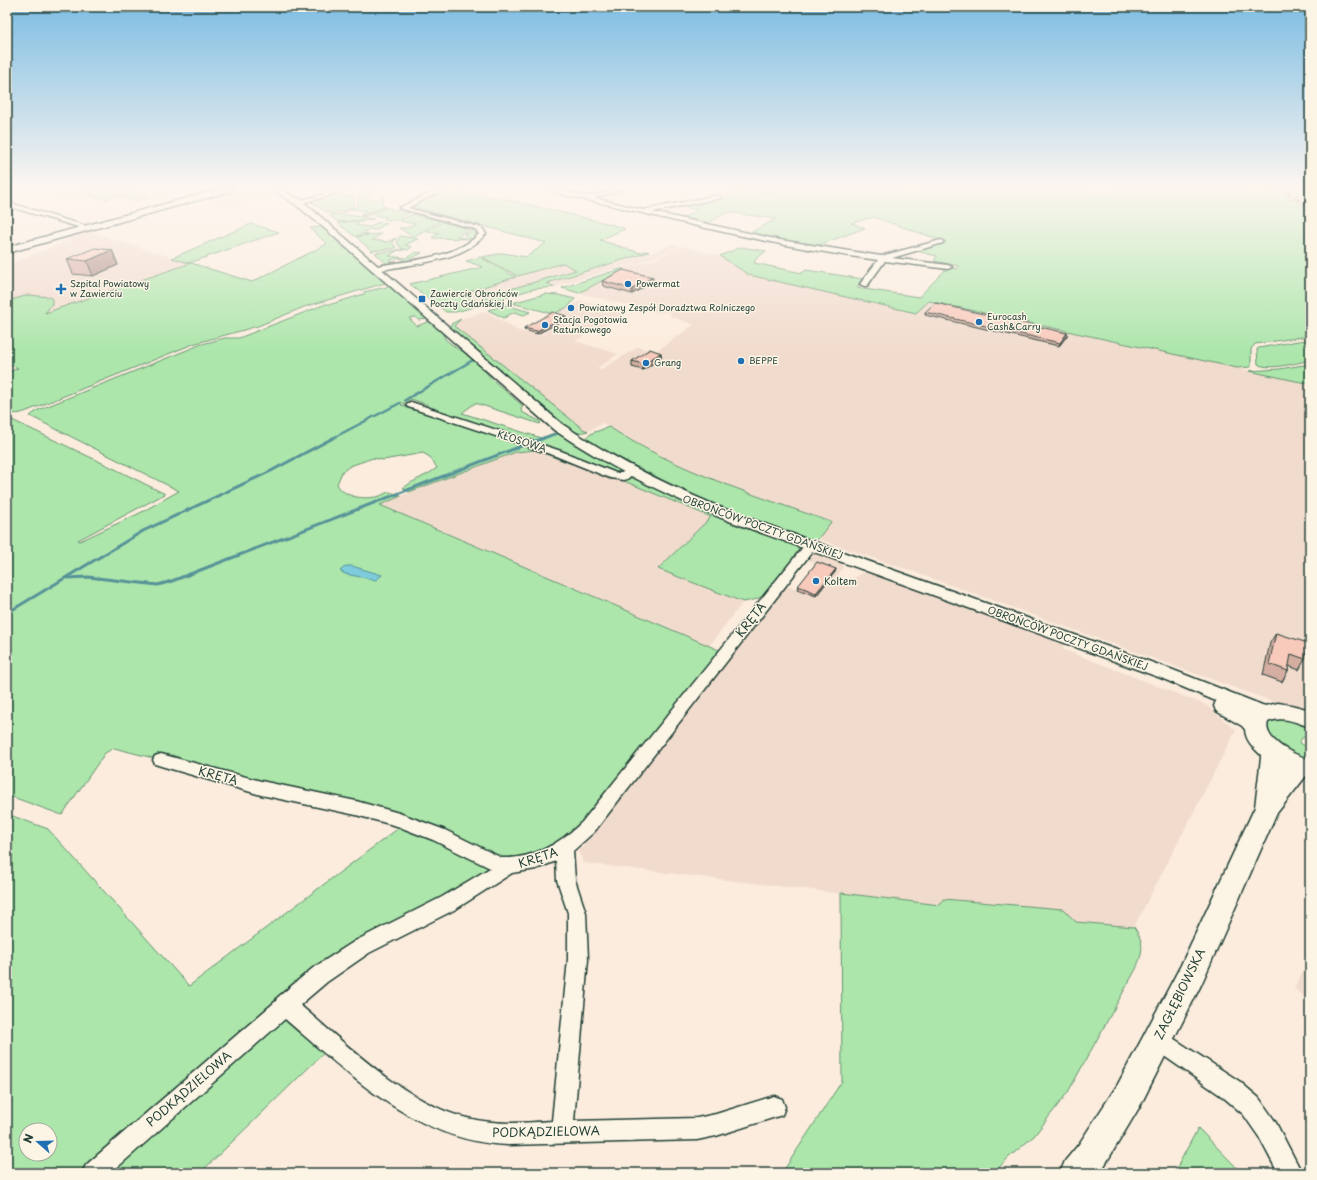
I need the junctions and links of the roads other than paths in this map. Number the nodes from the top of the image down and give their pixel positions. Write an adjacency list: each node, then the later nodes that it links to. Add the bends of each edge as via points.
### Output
1 (28, 244): 6 (street)
2 (348, 244): 9 (street, OBROŃCÓW POCZTY GDAŃSKIEJ)
3 (470, 244): 9 (street, via 458,252)
4 (794, 244): 7 (street)
5 (934, 244): 7 (street)
6 (7, 250)
7 (883, 258): 8 (street); 10 (street)
8 (948, 267)
9 (377, 268): 12 (street, OBROŃCÓW POCZTY GDAŃSKIEJ, via 558,427)
10 (864, 284)
11 (411, 405): 12 (street, KŁOSOWA, via 556,453 614,476 623,477)
12 (631, 472): 13 (street, OBROŃCÓW POCZTY GDAŃSKIEJ, via 692,502)
13 (810, 545): 15 (street, OBROŃCÓW POCZTY GDAŃSKIEJ, via 1167,674 1190,684 1249,721); 20 (street, KRĘTA, via 588,827)
14 (1310, 719): 15 (main road, via 1285,712)
15 (1261, 721): 16 (main road, via 1259,737)
16 (1272, 751): 18 (main road, via 1285,760); 19 (main road, ZAGŁĘBIOWSKA)
17 (161, 760): 21 (street, KRĘTA, via 261,788 399,820 439,835 500,865)
18 (1308, 768): 19 (main road, ZAGŁĘBIOWSKA, via 1298,770)
19 (1267, 807): 23 (main road, ZAGŁĘBIOWSKA, via 1191,975)
20 (564, 849): 21 (street, KRĘTA, via 550,856); 25 (street, via 566,880 577,913 578,959)
21 (509, 866): 22 (street, PODKĄDZIELOWA, via 449,903 340,960)
22 (284, 1006): 25 (street, PODKĄDZIELOWA, via 372,1079 402,1100 447,1123 488,1134); 26 (street, PODKĄDZIELOWA)
23 (1158, 1040): 27 (main road, ZAGŁĘBIOWSKA, via 1129,1095 1091,1156); 28 (street, via 1231,1089 1251,1106 1260,1116)
24 (774, 1107): 25 (street, PODKĄDZIELOWA, via 697,1129)
25 (562, 1132)
26 (94, 1173)
27 (1077, 1173)
28 (1290, 1173)

